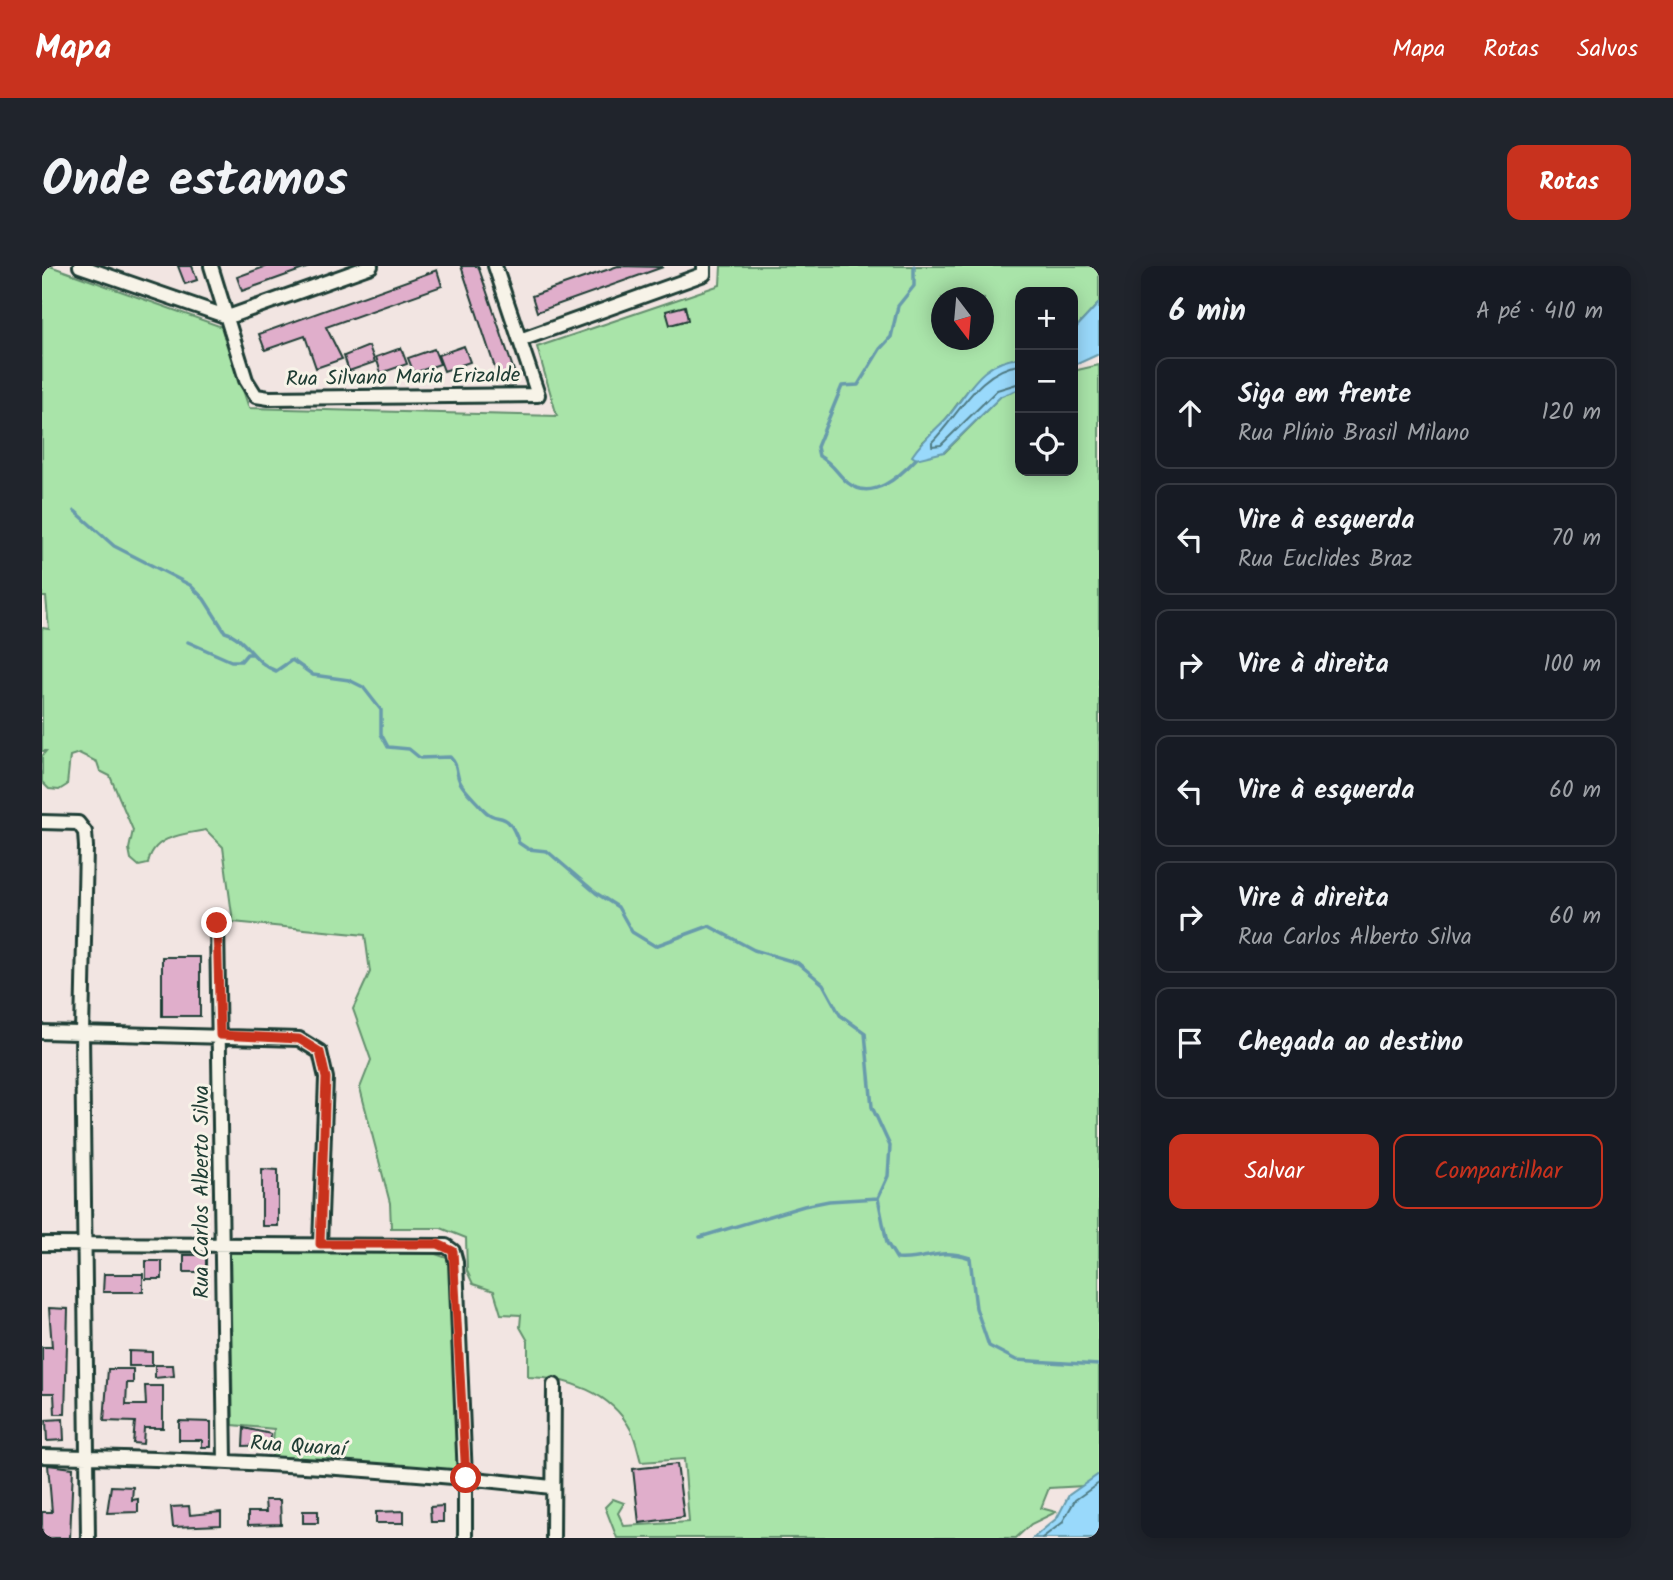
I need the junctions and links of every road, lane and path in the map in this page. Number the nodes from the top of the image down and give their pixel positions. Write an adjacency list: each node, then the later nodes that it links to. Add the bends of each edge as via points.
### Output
1 (80, 266): 6 (street)
2 (211, 266): 6 (street)
3 (371, 266): 6 (street)
4 (495, 266): 7 (street)
5 (704, 270): 7 (street)
6 (228, 317): 7 (street, Rua Silvano Maria Erizalde, via 251,391 269,398 538,396)
7 (520, 340)
8 (42, 822): 11 (street, via 78,823 85,832)
9 (217, 923): 12 (street, Rua Carlos Alberto Silva)
10 (42, 1032): 11 (street)
11 (82, 1033): 12 (street); 14 (street)
12 (220, 1035): 15 (street, Rua Carlos Alberto Silva); 16 (street, via 299,1039 320,1052 326,1078)
13 (42, 1244): 14 (street)
14 (87, 1244): 15 (street); 19 (street)
15 (220, 1244): 16 (street); 20 (street, Rua Carlos Alberto Silva)
16 (320, 1244): 21 (street, via 438,1244 453,1251)
17 (554, 1385): 22 (street)
18 (42, 1456): 19 (street, Rua Quaraí)
19 (88, 1457): 20 (street, Rua Quaraí); 23 (street)
20 (225, 1461): 21 (street, Rua Quaraí)
21 (466, 1478): 22 (street, Rua Quaraí); 24 (street)
22 (551, 1488): 25 (street)
23 (88, 1538)
24 (465, 1538)
25 (553, 1538)

